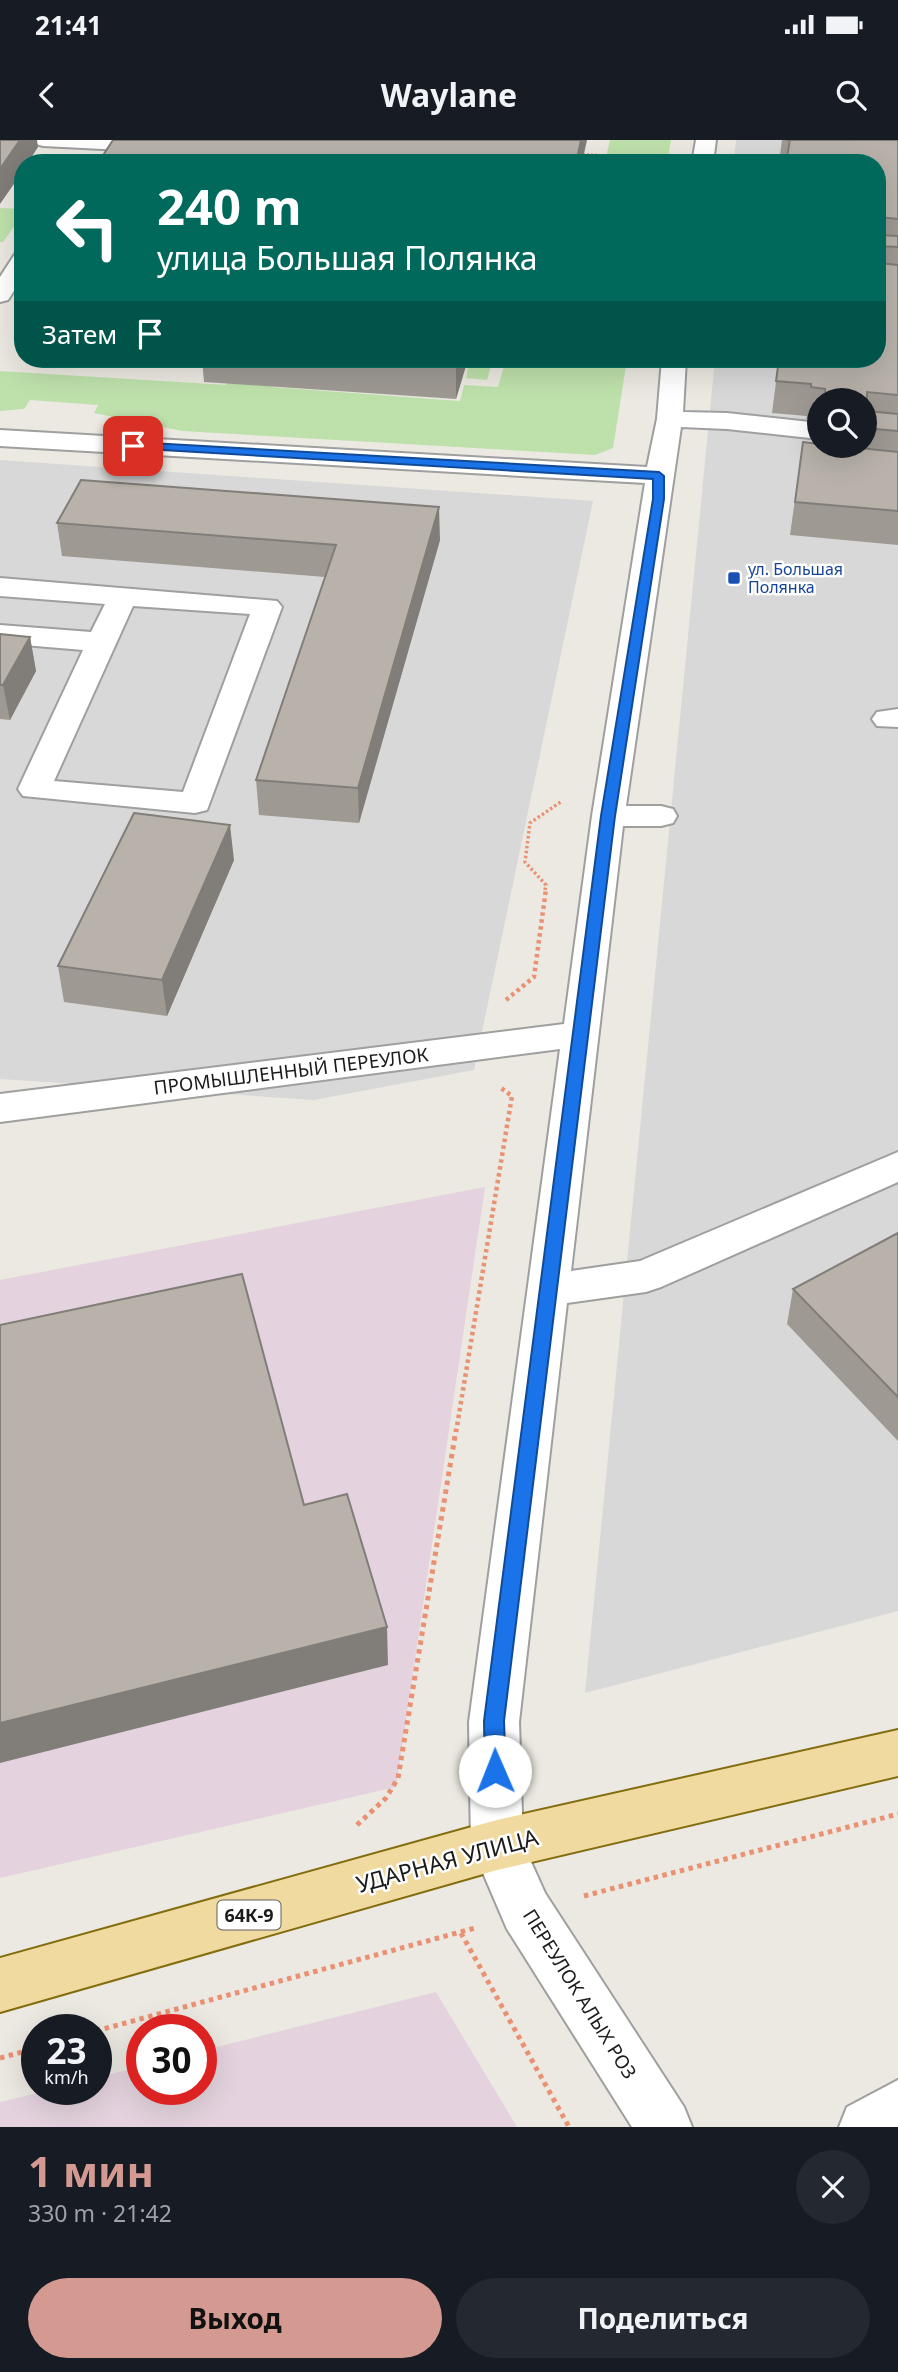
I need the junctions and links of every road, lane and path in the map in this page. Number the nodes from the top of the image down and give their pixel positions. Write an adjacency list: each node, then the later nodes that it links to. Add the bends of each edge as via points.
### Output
1 (43, 140): 2 (street)
2 (97, 143): 3 (street); 4 (street)
3 (180, 147)
4 (90, 154)
5 (14, 281): 6 (street)
6 (4, 305)
7 (673, 368): 8 (street, ПЕРЕУЛОК АЛЫХ РОЗ)
8 (670, 419): 9 (street, via 727,421); 11 (street, ПЕРЕУЛОК АЛЫХ РОЗ)
9 (804, 437)
10 (0, 438): 11 (street)
11 (659, 476): 17 (street, ПЕРЕУЛОК АЛЫХ РОЗ)
12 (0, 587): 13 (street)
13 (122, 596): 15 (street); 15 (street, via 267,607 195,803 34,789)
14 (0, 635): 15 (street)
15 (101, 642)
16 (564, 790): 20 (path, via 562,803 530,823 525,862 546,885 534,977 474,1020)
17 (608, 816): 18 (street); 19 (street, ПЕРЕУЛОК АЛЫХ РОЗ)
18 (662, 816)
19 (582, 1034): 20 (street, ПРОМЫШЛЕННЫЙ ПЕРЕУЛОК); 23 (street, ПЕРЕУЛОК АЛЫХ РОЗ)
20 (473, 1048): 21 (street, ПРОМЫШЛЕННЫЙ ПЕРЕУЛОК); 25 (path, via 472,1068 512,1096 398,1778 369,1817)
21 (0, 1108)
22 (898, 1166): 23 (street, via 646,1276)
23 (547, 1290): 26 (street, ПЕРЕУЛОК АЛЫХ РОЗ, via 494,1721)
24 (898, 1753): 26 (main road, УДАРНАЯ УЛИЦА / 64К-9)
25 (349, 1831)
26 (497, 1845): 28 (main road, УДАРНАЯ УЛИЦА / 64К-9); 33 (street, ПЕРЕУЛОК АЛЫХ РОЗ, via 526,1912)
27 (461, 1933): 32 (path)
28 (0, 1985)
29 (21, 2052): 30 (path)
30 (0, 2058)
31 (898, 2108): 34 (street)
32 (569, 2127)
33 (664, 2127)
34 (867, 2127)

